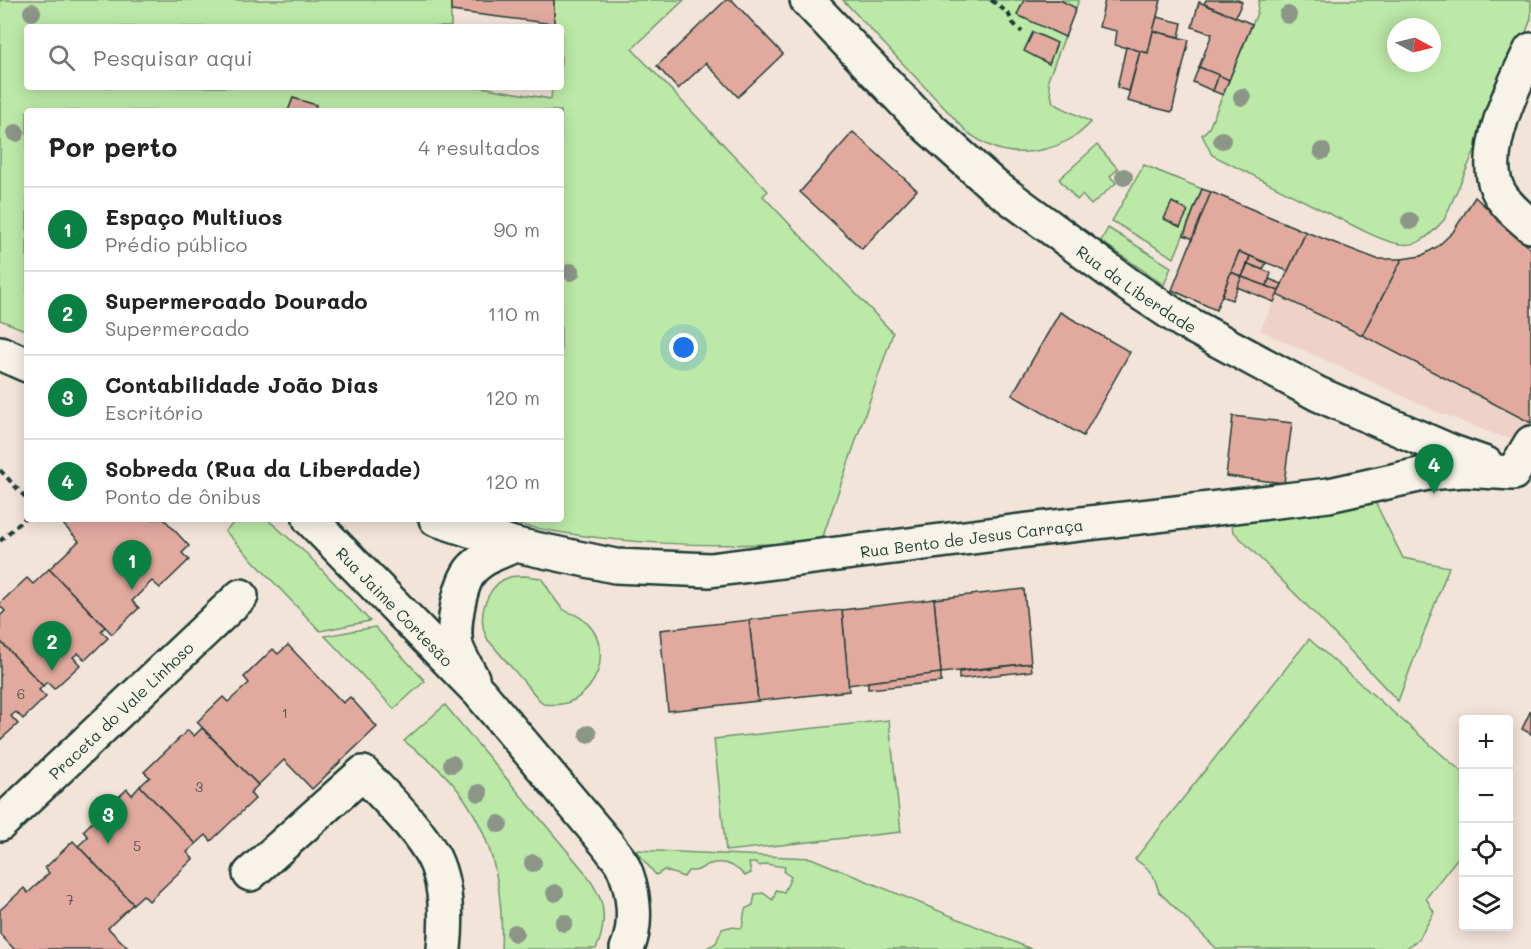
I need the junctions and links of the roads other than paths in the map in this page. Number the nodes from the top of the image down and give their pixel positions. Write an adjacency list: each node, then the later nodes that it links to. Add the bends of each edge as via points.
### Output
1 (807, 0): 7 (street, Rua da Liberdade, via 925,124 993,185 1130,286 1183,321 1318,394 1452,452)
2 (1531, 50): 3 (street, via 1498,131 1492,167 1497,189 1514,212)
3 (1531, 226)
4 (0, 353): 5 (street)
5 (24, 364)
6 (1531, 443): 7 (street)
7 (1522, 476): 10 (street, Rua Bento de Jesus Carraça, via 1464,470 1428,473 1329,495 710,570 615,566)
8 (312, 522): 12 (street, Rua Jaime Cortesão)
9 (445, 522): 10 (street, Rua Bento de Jesus Carraça)
10 (516, 545): 12 (street, Rua Jaime Cortesão, via 491,555 471,570 461,590 455,618 457,647)
11 (241, 596): 13 (street, Praceta do Vale Linhoso)
12 (480, 693): 16 (street, Rua Jaime Cortesão, via 621,864 630,884 634,913)
13 (0, 824)
14 (250, 874): 15 (street, via 363,773 418,834 434,859 443,885 447,924)
15 (444, 949)
16 (627, 949)

